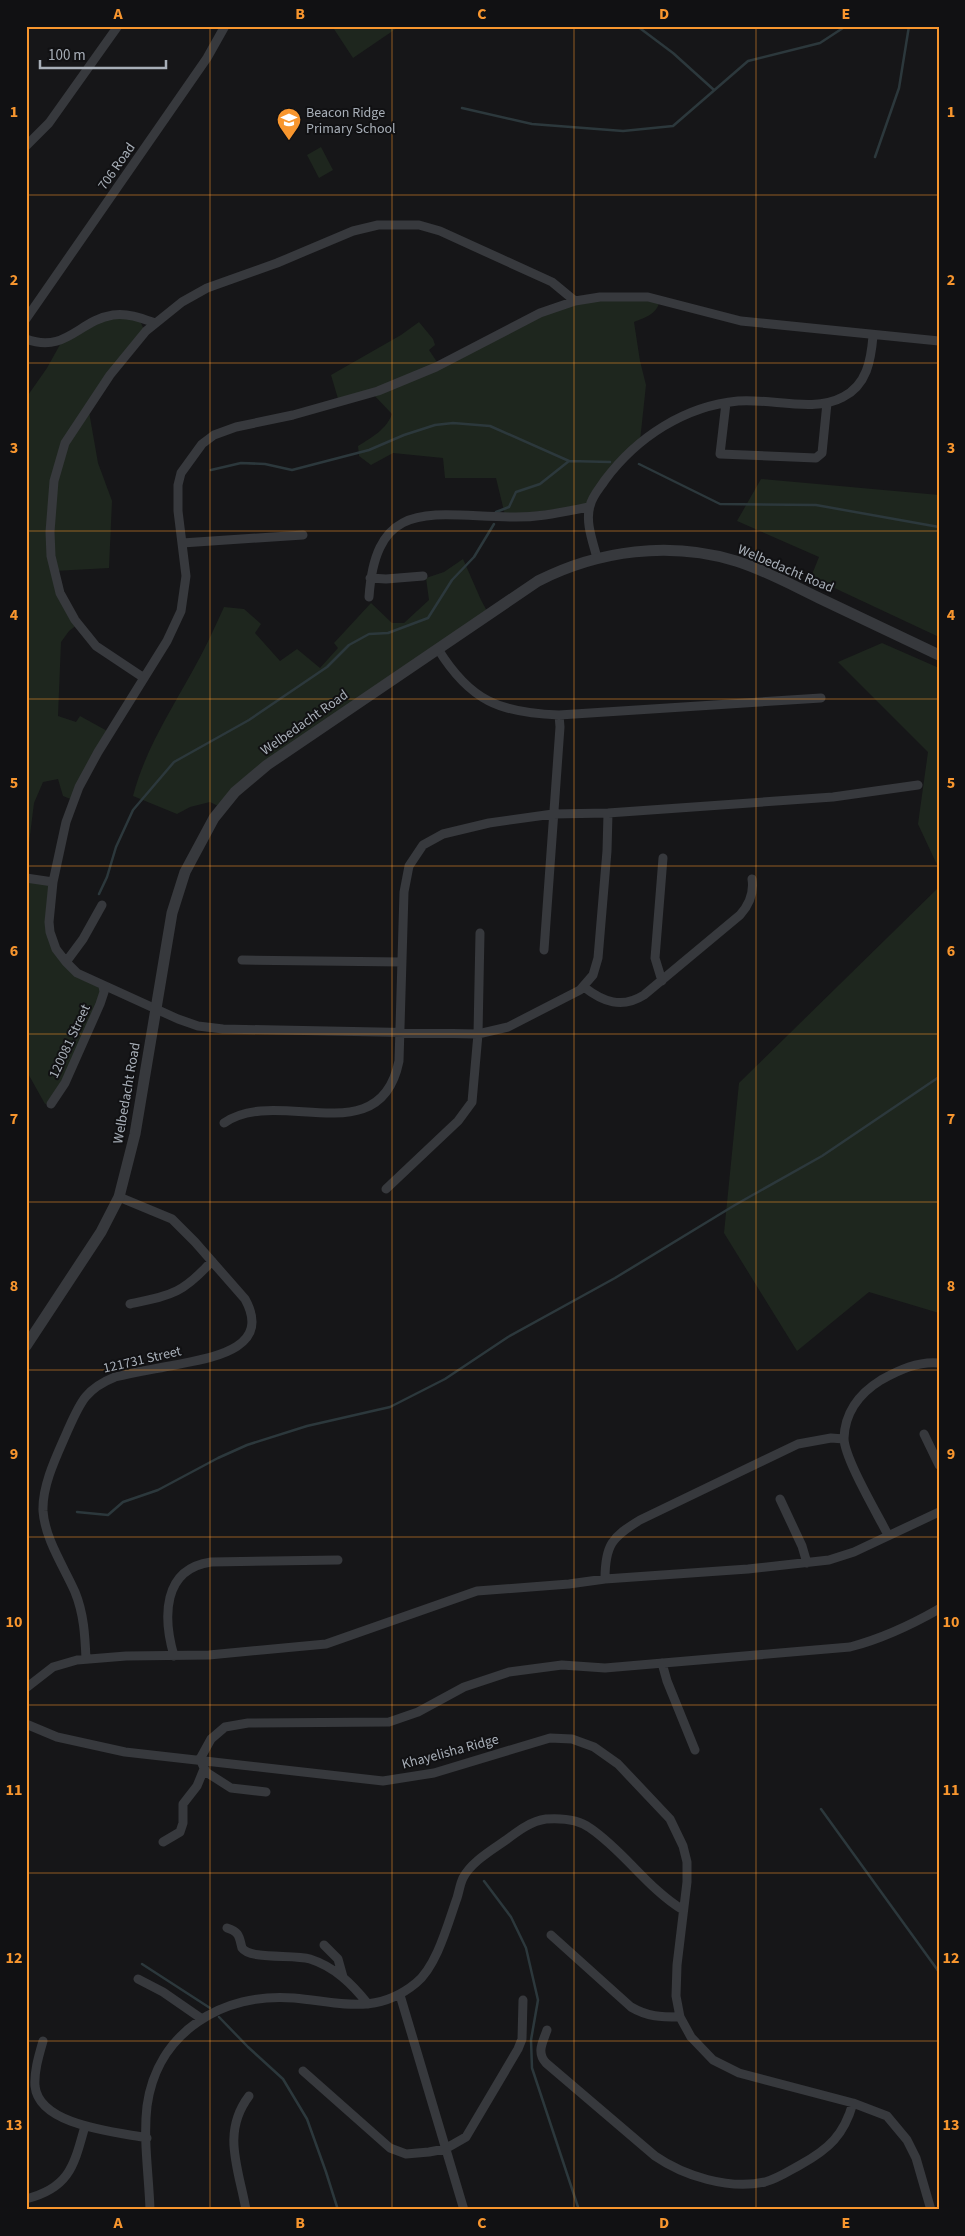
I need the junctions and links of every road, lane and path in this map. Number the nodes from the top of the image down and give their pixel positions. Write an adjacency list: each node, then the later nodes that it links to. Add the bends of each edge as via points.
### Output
1 (118, 26): 3 (street, via 49,123)
2 (225, 26): 6 (street, 706 Road, via 207,58)
3 (26, 146)
4 (575, 301): 8 (street, via 552,282 440,231 418,225 384,224 353,231 207,288); 9 (street, via 619,296 648,297 741,320); 16 (street, via 540,313 436,368 378,391 214,435 196,450 182,473 177,502)
5 (26, 302): 6 (street)
6 (35, 308): 7 (street, 706 Road)
7 (26, 319)
8 (155, 323): 10 (street, via 131,315 114,315 54,343 43,344); 23 (street, via 124,356 65,443 54,481 50,532 50,556 60,594 75,620 96,646)
9 (873, 336): 11 (street); 13 (street, via 863,379 846,396)
10 (26, 339)
11 (939, 342)
12 (726, 403): 13 (street, via 755,400); 13 (street, via 720,454 816,458 822,453); 14 (street, via 674,420 639,444 609,475)
13 (827, 403)
14 (589, 507): 17 (street); 19 (street, via 534,516 460,514 408,520 396,525 382,540)
15 (303, 534): 16 (street)
16 (182, 543): 23 (street, via 186,585 181,611)
17 (597, 558): 21 (street, Welbedacht Road, via 572,565 538,581); 22 (street, Welbedacht Road, via 670,550 736,561)
18 (423, 576): 19 (street)
19 (370, 578): 20 (street)
20 (369, 597)
21 (438, 649): 25 (street, via 461,682 488,702 526,713); 42 (street, Welbedacht Road, via 267,765 222,808 190,859 176,897)
22 (939, 655)
23 (144, 678): 32 (street, via 79,787 66,822)
24 (820, 698): 25 (street)
25 (559, 715): 28 (street)
26 (918, 785): 27 (street, via 833,797)
27 (608, 813): 28 (street); 41 (street, via 598,958 593,975)
28 (554, 814): 35 (street); 38 (street, via 456,830 418,850 405,880)
29 (663, 858): 39 (street, via 655,952 656,967)
30 (26, 878): 32 (street)
31 (752, 879): 39 (street, via 750,899 740,916)
32 (53, 882): 37 (street, via 50,932)
33 (102, 905): 37 (street)
34 (480, 933): 44 (street)
35 (544, 950)
36 (242, 960): 38 (street)
37 (66, 962): 40 (street, via 77,973)
38 (402, 962): 43 (street)
39 (662, 981): 41 (street, via 638,999 624,1003 607,1001)
40 (104, 986): 42 (street); 45 (street, 120081 Street, via 100,1004 65,1082)
41 (584, 987): 44 (street, via 508,1027)
42 (155, 1010): 43 (street, via 211,1028); 48 (street, Welbedacht Road, via 135,1134)
43 (401, 1032): 44 (street); 46 (street, via 394,1079 385,1095 369,1107 337,1112 254,1112)
44 (478, 1034): 47 (street, via 475,1086 470,1108)
45 (51, 1104)
46 (224, 1123)
47 (386, 1189)
48 (120, 1197): 49 (street, 121731 Street, via 172,1219); 51 (street, Welbedacht Road, via 101,1232)
49 (212, 1261): 50 (street, via 174,1294); 64 (street, 121731 Street, via 248,1304 251,1326 246,1338 229,1352 211,1358 122,1375 100,1383 81,1402 50,1477 44,1502 45,1521 80,1606)
50 (130, 1304)
51 (26, 1346)
52 (939, 1363): 54 (street, via 909,1366 860,1396 850,1413)
53 (924, 1434): 55 (street)
54 (844, 1439): 58 (street, via 852,1464); 61 (street, via 798,1444 640,1520 623,1530 611,1543 605,1560)
55 (939, 1465)
56 (780, 1499): 60 (street)
57 (939, 1512): 58 (street)
58 (888, 1535): 60 (street, via 854,1552)
59 (338, 1560): 63 (street, via 211,1562 191,1569 177,1582 169,1599 168,1635)
60 (808, 1563): 61 (street)
61 (605, 1579): 63 (street, via 477,1591 326,1644)
62 (939, 1609): 65 (street, via 895,1632 850,1647)
63 (174, 1656): 64 (street)
64 (86, 1659): 66 (street, via 53,1667)
65 (662, 1663): 68 (street); 69 (street, via 605,1668 562,1665 509,1672 464,1687 418,1712 389,1722 248,1723 230,1726 217,1732)
66 (26, 1688)
67 (26, 1724): 69 (street, Khayelisha Ridge, via 57,1737 125,1752)
68 (695, 1750)
69 (200, 1759): 70 (street); 73 (street, Khayelisha Ridge, via 383,1780 434,1773 550,1738 584,1742 618,1764 670,1819 687,1862)
70 (204, 1769): 71 (street, via 231,1788); 72 (street, via 197,1786 183,1804 180,1832)
71 (266, 1792)
72 (163, 1842)
73 (683, 1910): 79 (street, via 661,1894 589,1827 567,1819 544,1819 519,1830 463,1877 442,1938 425,1974); 82 (street, Khayelisha Ridge, via 676,1996)
74 (226, 1928): 77 (street, via 238,1933 242,1948 250,1954 300,1956 324,1964)
75 (551, 1935): 82 (street, via 631,2007 655,2017)
76 (324, 1945): 77 (street, via 338,1959)
77 (344, 1977): 81 (street)
78 (138, 1979): 83 (street)
79 (400, 1995): 81 (street); 91 (street)
80 (524, 2000): 91 (street, via 522,2040 518,2049 466,2137)
81 (368, 2004): 83 (street, via 339,2005 293,1998 251,1999)
82 (680, 2017): 88 (street, via 700,2049 720,2066 739,2074)
83 (202, 2019): 90 (street, via 176,2040 159,2068 147,2107)
84 (547, 2030): 88 (street, via 540,2048 546,2063 654,2156 669,2166 700,2176 749,2183 778,2177 807,2161 838,2137)
85 (43, 2041): 89 (street, via 36,2074 38,2096 48,2110)
86 (303, 2071): 91 (street, via 390,2148 406,2154)
87 (249, 2096): 94 (street, via 237,2114 233,2139)
88 (853, 2103): 96 (street, via 887,2116 902,2133 916,2158)
89 (85, 2126): 90 (street); 92 (street, via 74,2165 58,2187)
90 (147, 2138): 93 (street)
91 (445, 2149): 95 (street)
92 (26, 2199)
93 (150, 2210)
94 (246, 2210)
95 (464, 2210)
96 (931, 2210)

